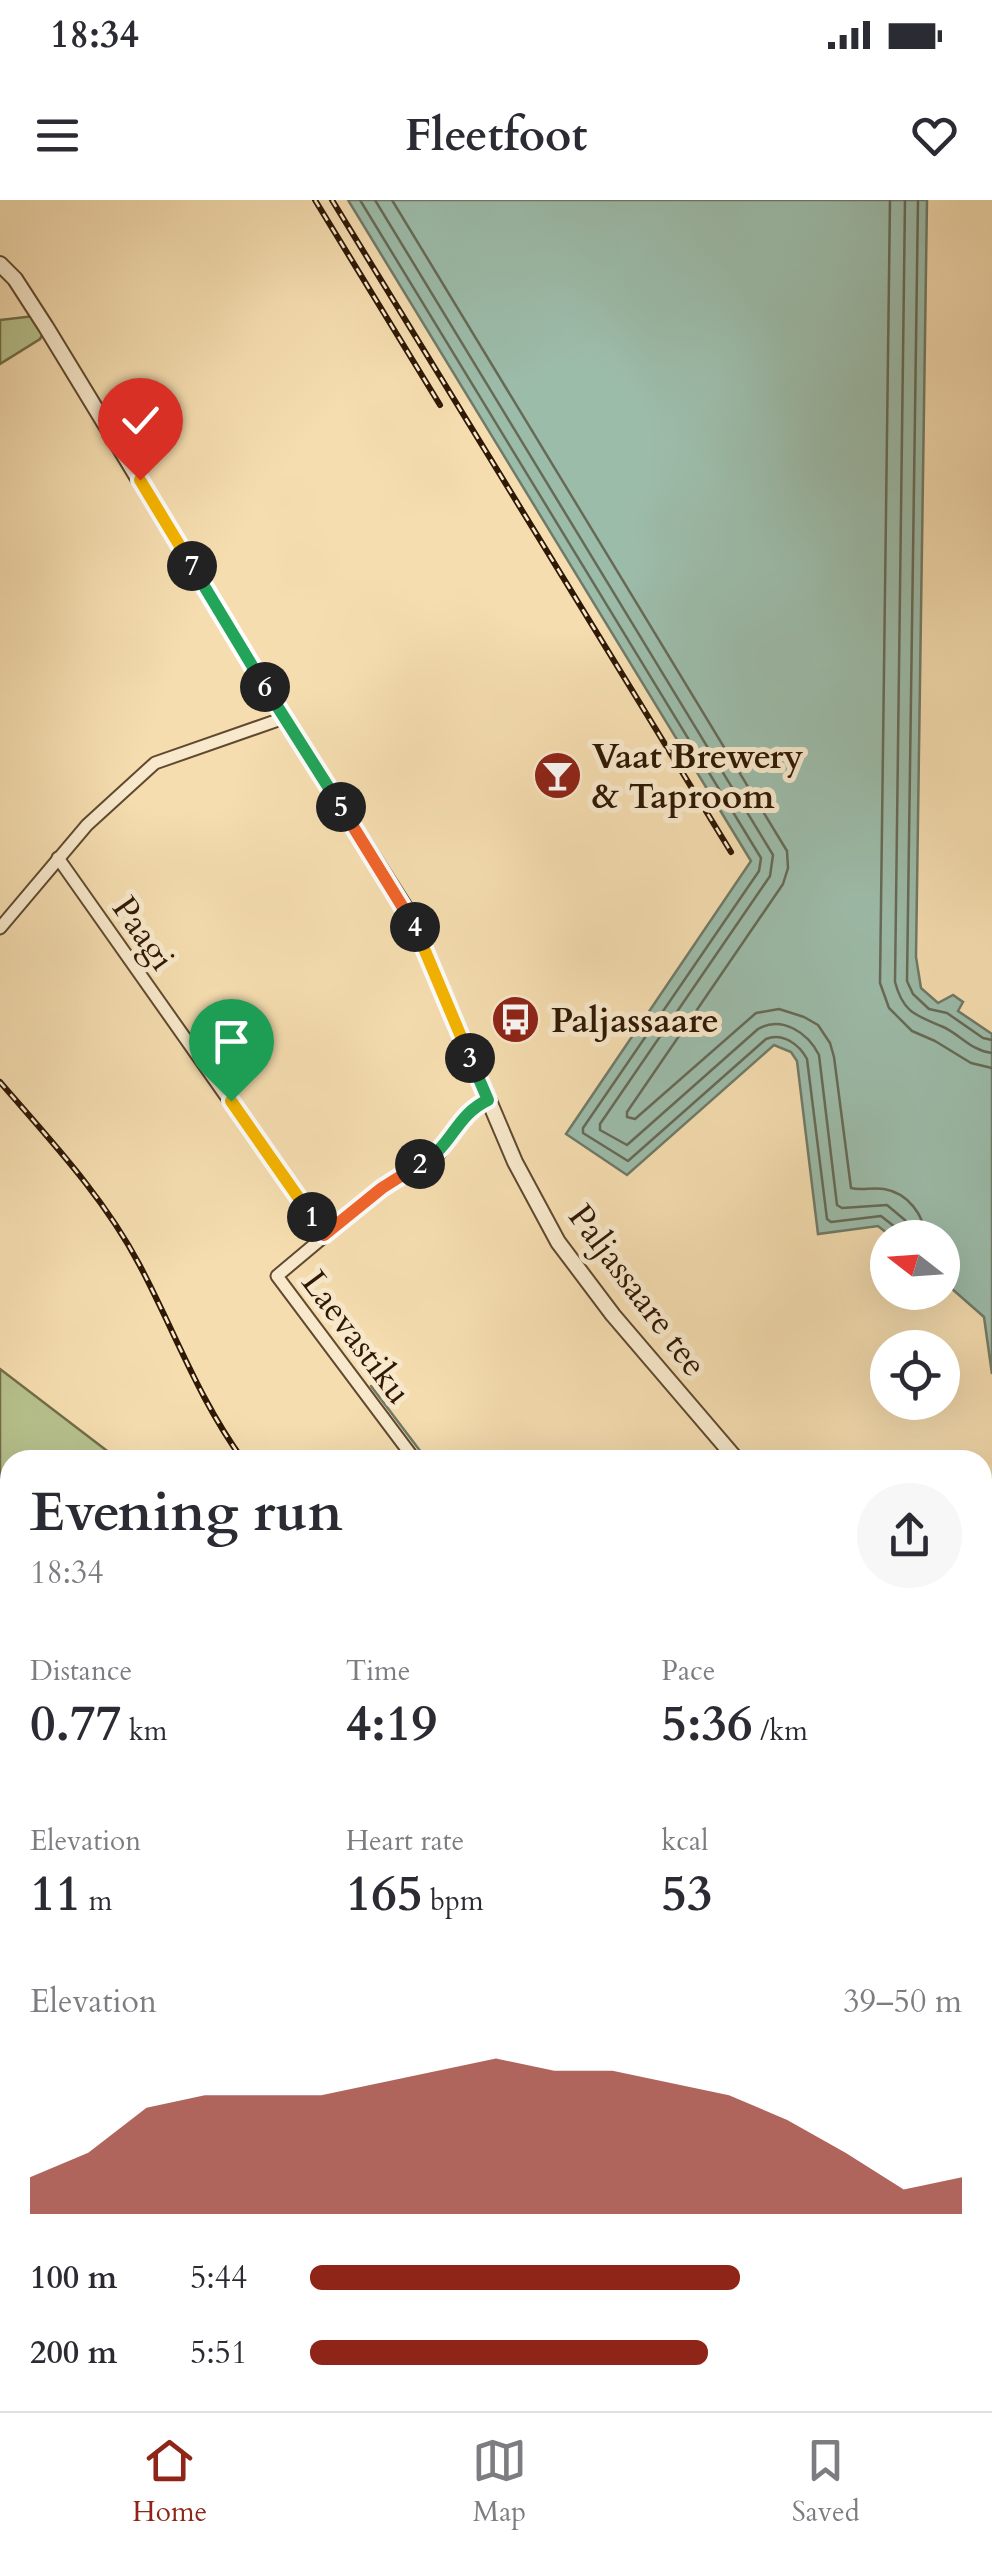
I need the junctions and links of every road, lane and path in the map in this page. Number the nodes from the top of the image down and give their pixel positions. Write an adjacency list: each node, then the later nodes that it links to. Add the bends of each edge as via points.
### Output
1 (0, 264): 2 (street, Paljassaare tee, via 46,327)
2 (284, 718): 3 (street, via 155,763); 5 (street, Paljassaare tee, via 410,915)
3 (58, 858): 4 (street); 6 (street, Paagi)
4 (0, 928)
5 (488, 1100): 6 (street, Laevastiku, via 461,1120 439,1154 382,1188); 8 (street, Paljassaare tee, via 558,1242)
6 (324, 1235): 7 (street, Laevastiku, via 277,1276)
7 (408, 1450)
8 (728, 1450)

